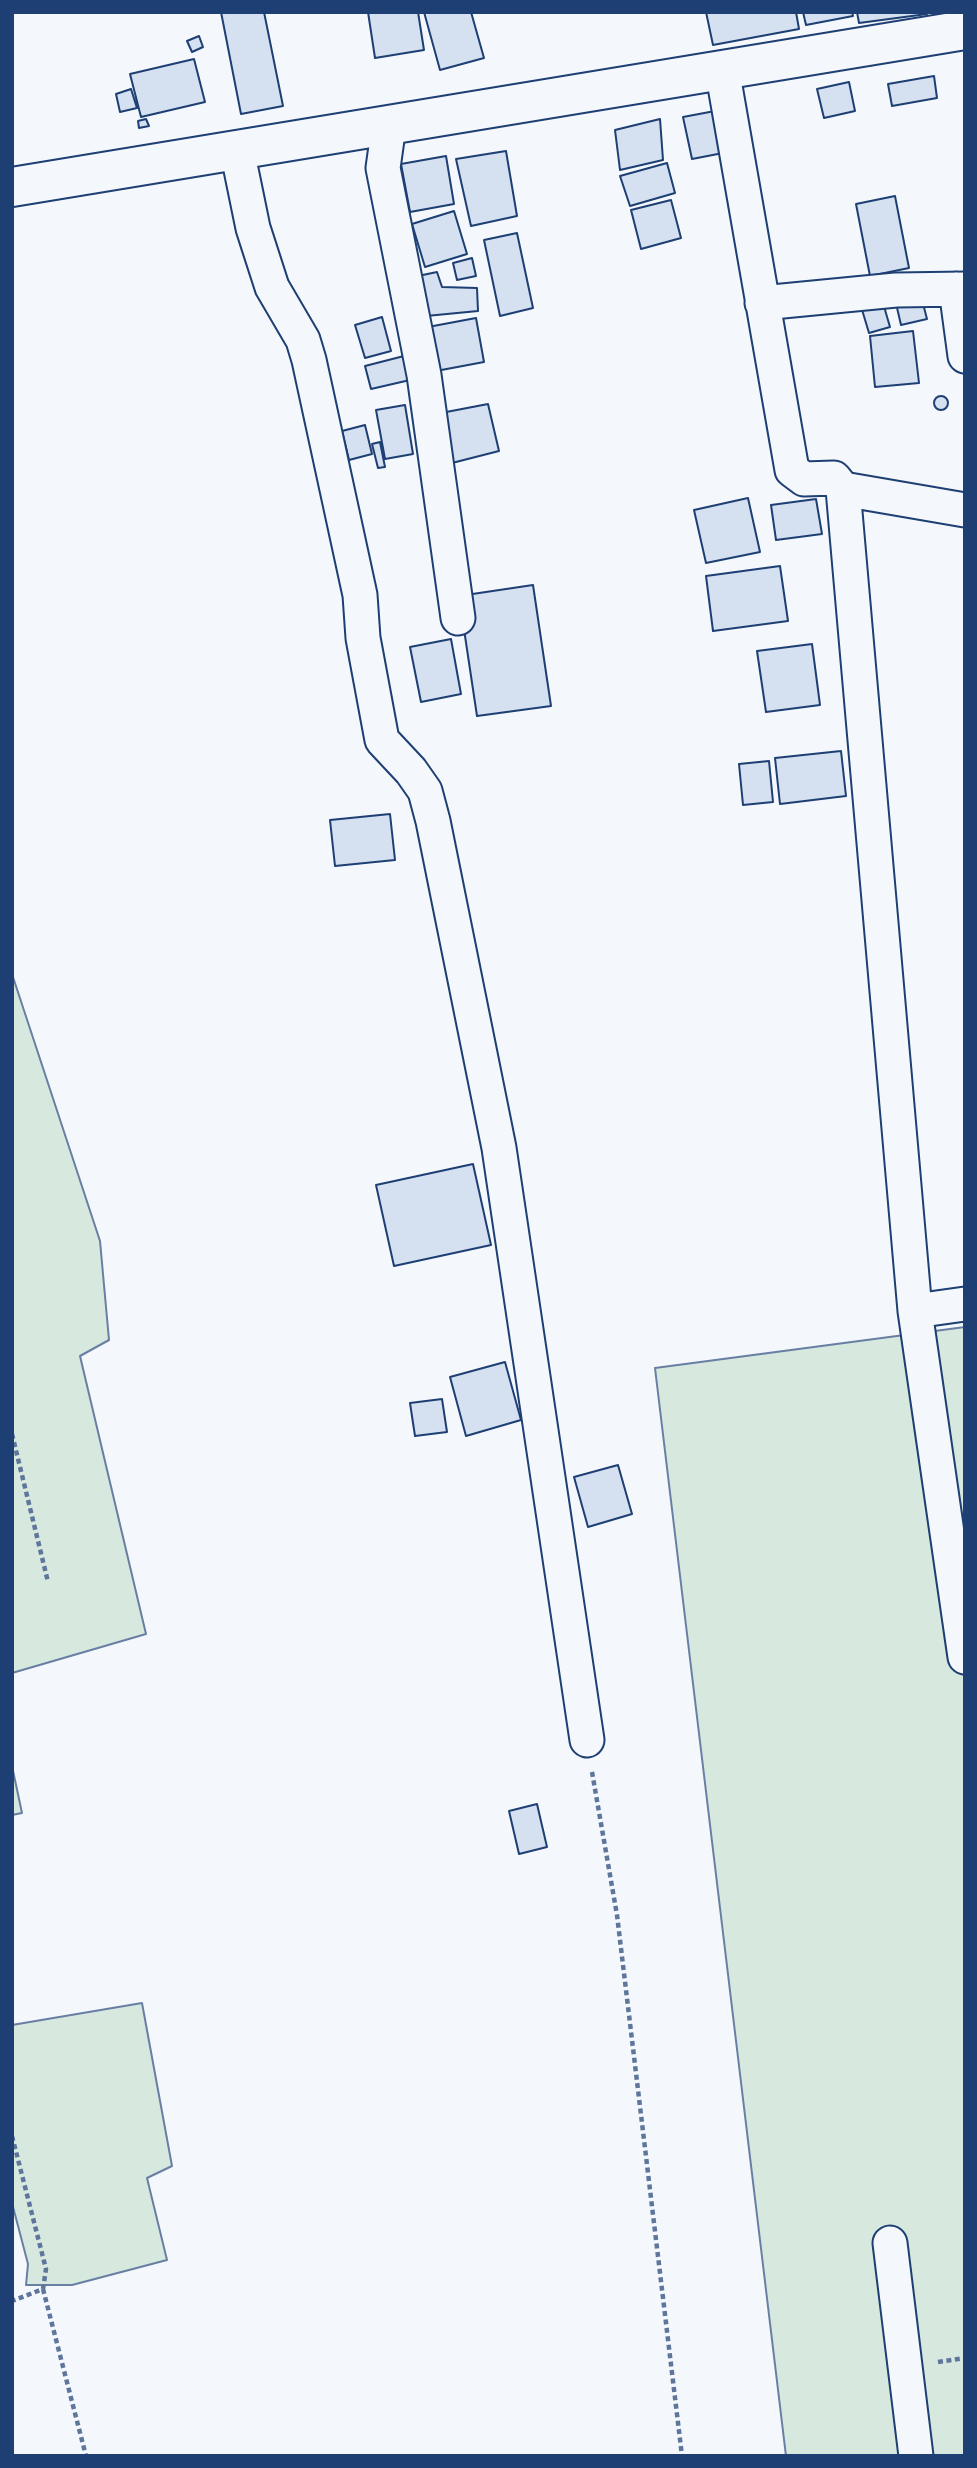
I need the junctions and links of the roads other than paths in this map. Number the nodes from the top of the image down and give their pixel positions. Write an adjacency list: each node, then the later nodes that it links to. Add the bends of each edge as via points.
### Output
1 (965, 30): 2 (street)
2 (722, 69): 3 (street); 7 (street)
3 (389, 125): 4 (street); 11 (street, via 383,168 424,374)
4 (237, 150): 5 (street); 15 (street, via 253,229 272,287 303,340 309,360 360,595 382,740 425,791 433,821 499,1148)
5 (12, 187)
6 (960, 289): 7 (street, via 896,290); 8 (street)
7 (762, 303): 9 (street, via 792,470 804,479 834,478)
8 (965, 356)
9 (843, 489): 10 (street); 13 (street)
10 (965, 510)
11 (458, 618)
12 (965, 1304): 13 (street)
13 (915, 1311): 14 (street)
14 (965, 1657)
15 (587, 1740)
16 (890, 2243): 17 (street)
17 (915, 2456)

